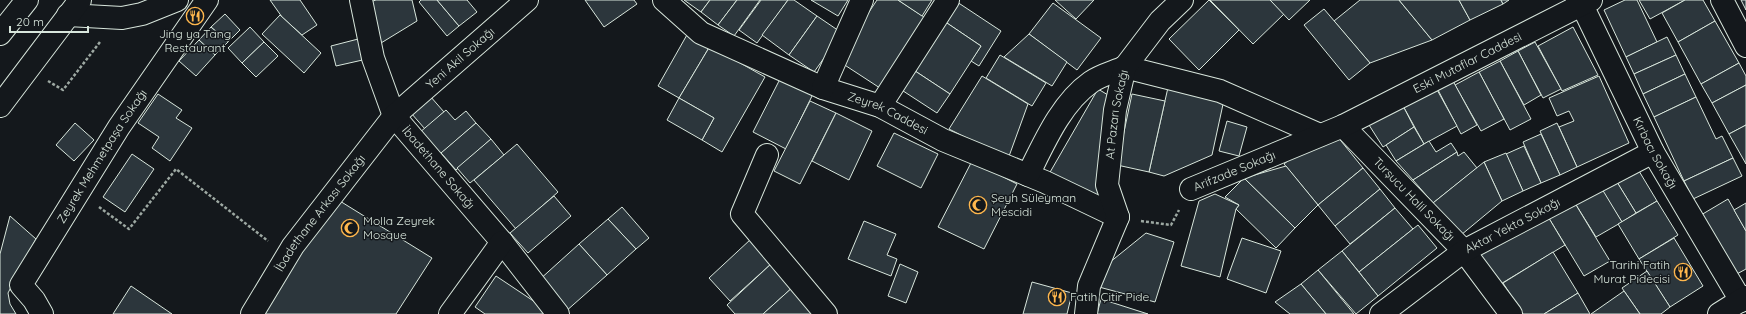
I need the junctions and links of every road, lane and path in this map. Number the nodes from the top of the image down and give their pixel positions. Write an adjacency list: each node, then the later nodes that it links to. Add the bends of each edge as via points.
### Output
1 (27, 0): 13 (street)
2 (177, 0): 12 (street, via 142,14 122,18)
3 (207, 0): 35 (street, Zeyrek Mehmetpaşa Sokağı, via 119,127 21,285)
4 (361, 0): 21 (street, İbadethane Sokağı, via 373,58)
5 (527, 0): 21 (street, Yeni Akil Sokağı)
6 (664, 0): 18 (street, Zeyrek Caddesi, via 702,33)
7 (862, 0): 18 (street)
8 (948, 0): 20 (street)
9 (1182, 0): 16 (street, via 1160,21)
10 (1722, 0): 15 (street)
11 (1584, 2): 22 (street, Eski Mutaflar Caddesi); 24 (street, Kırbacı Sokağı)
12 (74, 8): 17 (street)
13 (0, 34)
14 (103, 38): 17 (path, via 63,90)
15 (1746, 46)
16 (1125, 67): 23 (street, At Pazarı Sokağı, via 1220,91); 26 (street, via 1092,81 1077,94 1065,108); 29 (street, At Pazarı Sokağı, via 1114,110 1107,186)
17 (30, 68): 19 (street)
18 (823, 88): 20 (street, Zeyrek Caddesi)
19 (0, 106)
20 (880, 106): 26 (street, Zeyrek Caddesi, via 943,140)
21 (394, 116): 30 (street, İbadethane Sokağı); 32 (street, İbadethane Arkası Sokağı)
22 (1343, 126): 23 (street, Arifzade Sokağı); 31 (street, Turşucu Halil Sokağı)
23 (1320, 136): 27 (street, Arifzade Sokağı)
24 (1653, 152): 31 (street, Aktar Yekta Sokağı); 33 (street, Kırbacı Sokağı)
25 (767, 155): 38 (street, via 742,214)
26 (1028, 175): 29 (street, Zeyrek Caddesi)
27 (1191, 189): 29 (path, Arifzade Sokağı, via 1171,225)
28 (97, 205): 32 (path, via 129,229 176,169)
29 (1118, 217): 39 (street, via 1088,286)
30 (502, 242): 34 (street); 37 (street, İbadethane Sokağı)
31 (1464, 251): 40 (street, Aktar Yekta Sokağı); 41 (street, Turşucu Halil Sokağı)
32 (287, 257): 36 (street, İbadethane Arkası Sokağı)
33 (1733, 307)
34 (458, 312)
35 (42, 314)
36 (252, 314)
37 (558, 314)
38 (826, 314)
39 (1086, 314)
40 (1381, 314)
41 (1511, 314)

